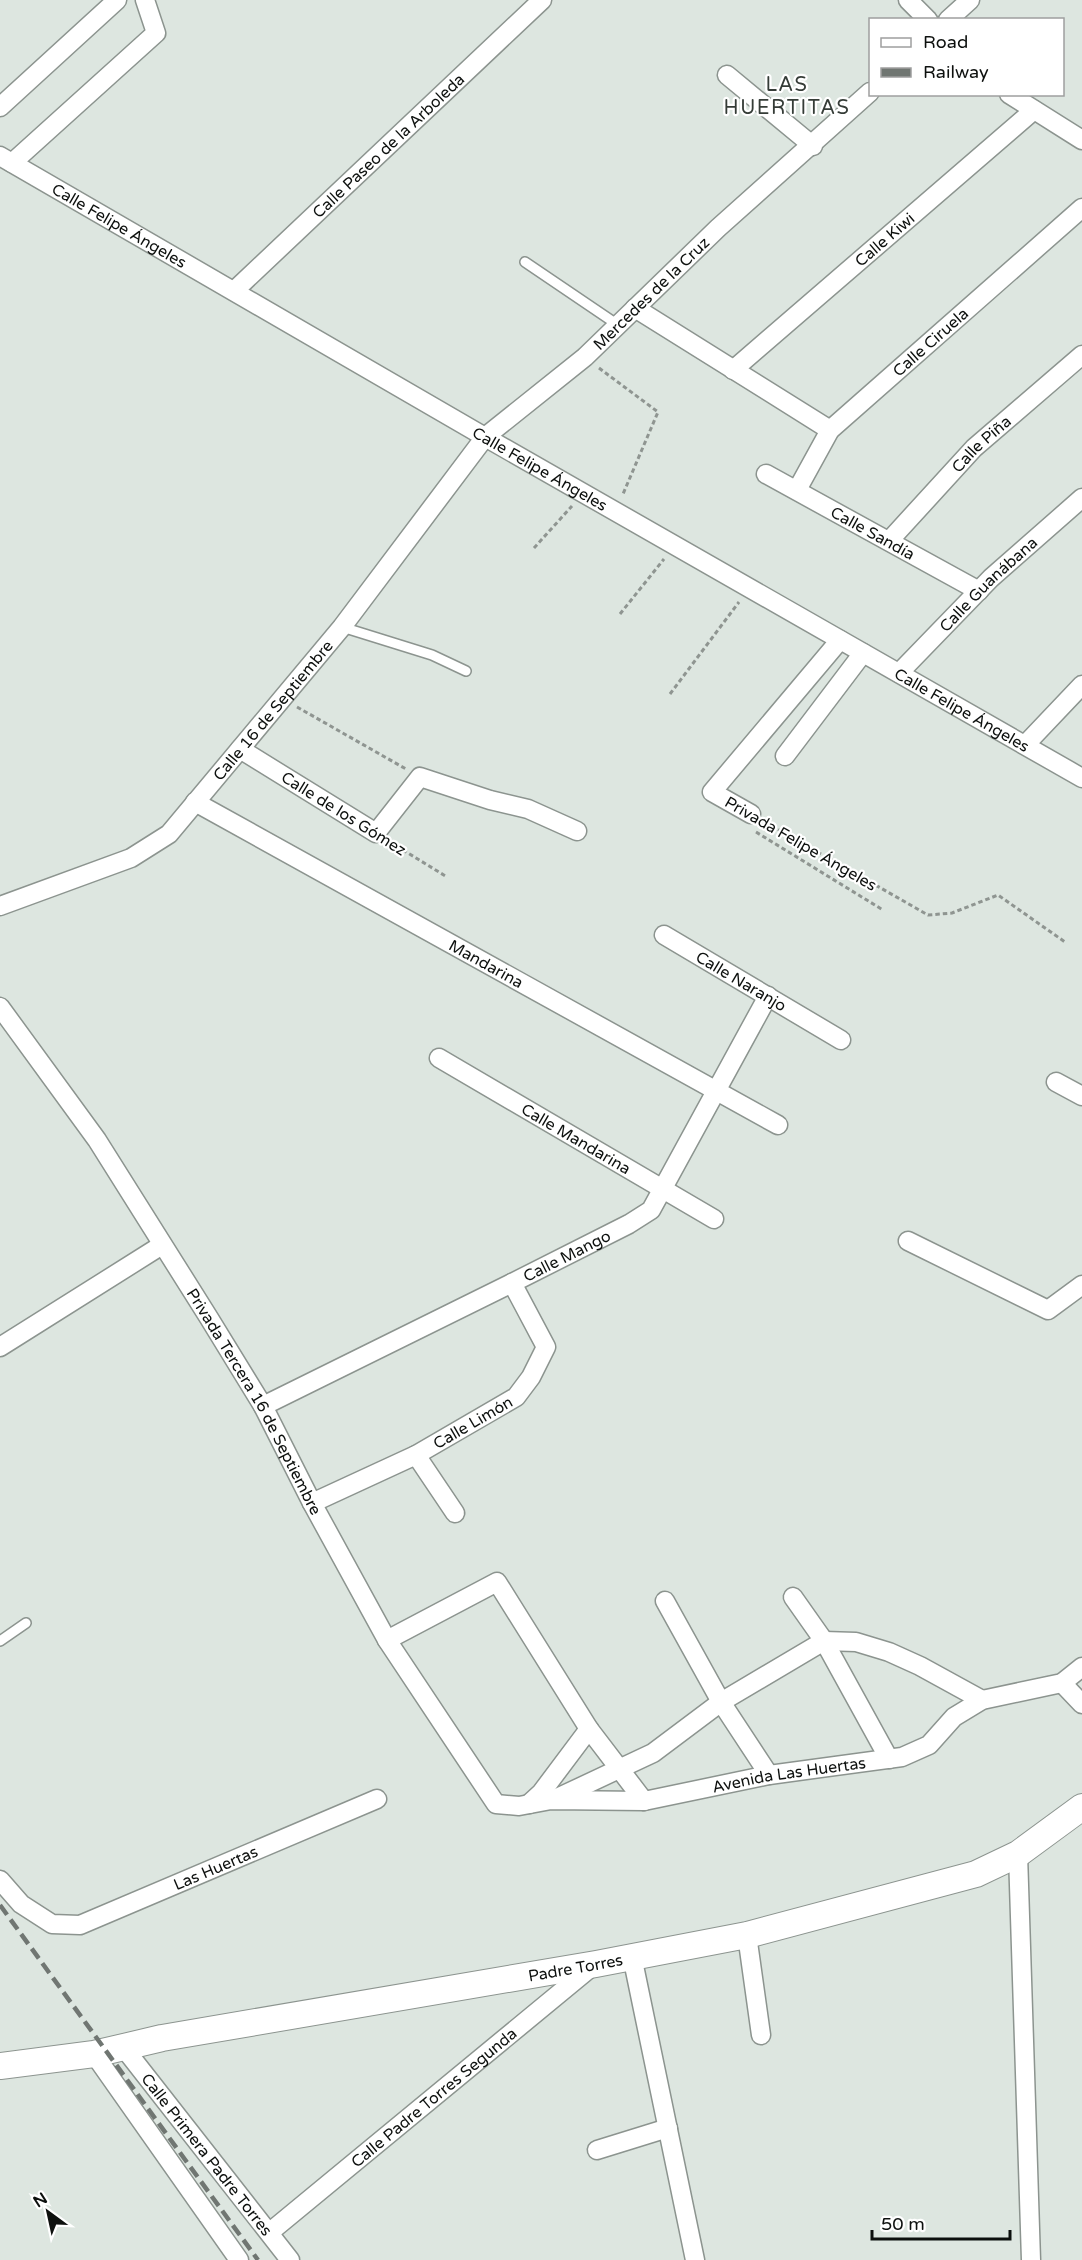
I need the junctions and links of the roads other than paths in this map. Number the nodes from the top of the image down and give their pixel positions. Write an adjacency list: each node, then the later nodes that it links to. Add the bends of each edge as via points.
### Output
1 (117, 0): 11 (street)
2 (145, 0): 15 (street, via 156,33)
3 (542, 0): 18 (street, Calle Paseo de la Arboleda)
4 (908, 0): 6 (street)
5 (970, 0): 7 (street)
6 (925, 18)
7 (950, 18)
8 (727, 75): 14 (street)
9 (869, 93): 14 (street, Mercedes de la Cruz)
10 (1012, 96): 12 (street)
11 (0, 107)
12 (1034, 110): 13 (street); 22 (street, Calle Kiwi)
13 (1082, 140)
14 (813, 146): 19 (street, Mercedes de la Cruz, via 718,228)
15 (6, 159): 18 (street, Calle Felipe Ángeles)
16 (1082, 208): 23 (street, Calle Ciruela)
17 (525, 261): 20 (lane)
18 (234, 291): 24 (street, Calle Felipe Ángeles)
19 (635, 308): 20 (street, Mercedes de la Cruz); 22 (street)
20 (618, 325): 24 (street, Mercedes de la Cruz, via 585,357)
21 (1082, 355): 28 (street, Calle Piña, via 974,448)
22 (733, 370): 23 (street)
23 (830, 430): 26 (street, Calle Ciruela)
24 (485, 437): 30 (street, Calle 16 de Septiembre); 31 (street, Calle Felipe Ángeles)
25 (766, 474): 26 (street, Calle Sandía)
26 (797, 490): 28 (street, Calle Sandía)
27 (1082, 498): 29 (street, Calle Guanábana)
28 (889, 541): 29 (street, Calle Sandía)
29 (978, 591): 34 (street, Calle Guanábana)
30 (342, 627): 33 (lane, via 432,655); 37 (street, Calle 16 de Septiembre)
31 (840, 640): 32 (street, Calle Felipe Ángeles); 41 (street, Privada Felipe Ángeles, via 712,792)
32 (863, 653): 34 (street, Calle Felipe Ángeles); 38 (street)
33 (466, 671)
34 (899, 673): 36 (street, Calle Felipe Ángeles)
35 (1082, 685): 36 (street)
36 (1024, 745): 39 (street, Calle Felipe Ángeles)
37 (240, 749): 40 (street, Calle 16 de Septiembre); 42 (street, Calle de los Gómez, via 376,833 420,777 528,809)
38 (785, 756)
39 (1082, 778)
40 (195, 802): 43 (street, Calle 16 de Septiembre, via 169,834 131,858); 50 (street, Mandarina)
41 (751, 814)
42 (577, 831)
43 (0, 906)
44 (664, 934): 45 (street, Calle Naranjo)
45 (768, 996): 47 (street, Calle Naranjo); 50 (street, Calle Mango)
46 (0, 1007): 56 (street, Privada Tercera 16 de Septiembre, via 97,1140)
47 (841, 1040)
48 (439, 1058): 53 (street, Calle Mandarina)
49 (1056, 1082): 51 (street)
50 (717, 1093): 52 (street, Mandarina); 53 (street, Calle Mango)
51 (1082, 1096)
52 (778, 1125)
53 (662, 1190): 54 (street, Calle Mandarina); 57 (street, Calle Mango, via 651,1210 629,1224)
54 (714, 1219)
55 (908, 1241): 58 (street, via 1048,1310)
56 (162, 1245): 59 (street); 60 (street, Privada Tercera 16 de Septiembre)
57 (512, 1283): 60 (street, Calle Mango); 61 (street, Calle Limón, via 546,1347 531,1377 516,1397)
58 (1082, 1285)
59 (0, 1347)
60 (263, 1406): 62 (street, Privada Tercera 16 de Septiembre)
61 (416, 1455): 62 (street, Calle Limón); 63 (street)
62 (312, 1503): 67 (street, Privada Tercera 16 de Septiembre)
63 (454, 1513)
64 (793, 1598): 69 (street)
65 (665, 1601): 73 (street)
66 (27, 1623): 68 (lane)
67 (387, 1640): 75 (street, via 497,1582); 82 (street, Privada Tercera 16 de Septiembre)
68 (0, 1641)
69 (824, 1641): 72 (street, via 856,1642 889,1652); 73 (street); 76 (street)
70 (1082, 1667): 71 (street, Avenida Las Huertas)
71 (1062, 1683): 72 (street, Avenida Las Huertas); 74 (street)
72 (982, 1700): 76 (street, Avenida Las Huertas, via 954,1717 928,1745)
73 (721, 1702): 77 (street, via 653,1753); 78 (street)
74 (1082, 1704)
75 (590, 1730): 77 (street); 83 (street)
76 (890, 1759): 78 (street, Avenida Las Huertas)
77 (622, 1769): 80 (street); 81 (street)
78 (769, 1775): 81 (street, Avenida Las Huertas)
79 (377, 1799): 86 (street, Las Huertas, via 80,1925 52,1924 21,1904)
80 (551, 1800): 81 (street, Avenida Las Huertas); 83 (street, Avenida Las Huertas)
81 (644, 1801)
82 (496, 1804): 83 (street, Avenida Las Huertas)
83 (529, 1804)
84 (1082, 1807): 85 (street, Padre Torres)
85 (1018, 1854): 87 (street, Padre Torres, via 976,1874); 100 (street)
86 (0, 1880)
87 (747, 1935): 88 (street, Padre Torres); 90 (street)
88 (632, 1956): 89 (street, Padre Torres); 94 (street)
89 (596, 1964): 91 (street, Padre Torres, via 173,2036); 96 (street, Calle Padre Torres Segunda)
90 (761, 2035)
91 (124, 2048): 92 (street, Padre Torres); 96 (street, Calle Primera Padre Torres)
92 (94, 2054): 93 (street, Padre Torres); 97 (street, Calle Primera Padre Torres)
93 (0, 2066)
94 (668, 2128): 95 (street); 99 (street)
95 (597, 2150)
96 (270, 2232): 98 (street, Calle Primera Padre Torres)
97 (239, 2260)
98 (290, 2260)
99 (695, 2260)
100 (1031, 2260)

